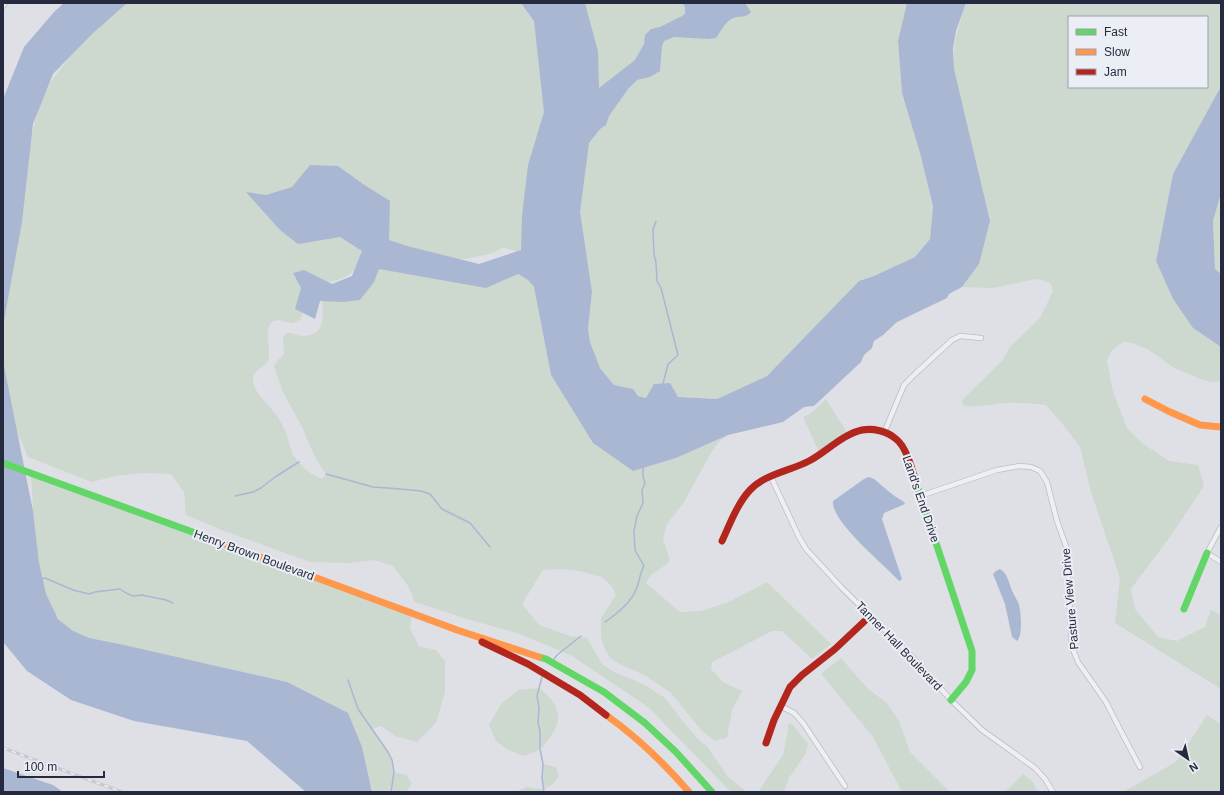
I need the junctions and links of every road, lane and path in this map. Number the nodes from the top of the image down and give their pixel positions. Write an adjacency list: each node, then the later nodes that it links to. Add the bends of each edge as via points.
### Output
1 (5, 3): 2 (street)
2 (3, 6)
3 (981, 338): 6 (street, via 960,336 952,340 916,373 904,385)
4 (1145, 399): 5 (main road, via 1200,425)
5 (1221, 427)
6 (884, 433): 8 (main road, Land's End Drive, via 863,430 853,433 809,461); 9 (main road, Land's End Drive, via 897,439 904,447)
7 (3, 463): 16 (main road, Henry Brown Boulevard)
8 (771, 477): 11 (main road, Land's End Drive, via 751,489 743,498); 15 (street, Tanner Hall Boulevard, via 806,549)
9 (920, 496): 17 (main road, Land's End Drive, via 972,651 972,670); 20 (street, Pasture View Drive, via 997,470 1018,466 1040,471 1047,482 1066,546 1072,647 1078,662 1106,702)
10 (1221, 527): 12 (street)
11 (722, 541)
12 (1206, 553): 13 (street); 14 (main road)
13 (1221, 562)
14 (1184, 609)
15 (870, 616): 17 (street, Tanner Hall Boulevard); 18 (main road, via 790,687)
16 (457, 630): 22 (main road, Henry Brown Boulevard, via 528,664 580,695 626,730 671,771); 23 (main road, Henry Brown Boulevard, via 546,659 604,692 645,723 676,752)
17 (951, 700): 24 (street, Tanner Hall Boulevard, via 982,730 1035,768)
18 (781, 706): 19 (main road); 21 (street, via 794,713 804,723)
19 (766, 743)
20 (1140, 767)
21 (845, 786)
22 (689, 792)
23 (712, 792)
24 (1053, 792)

